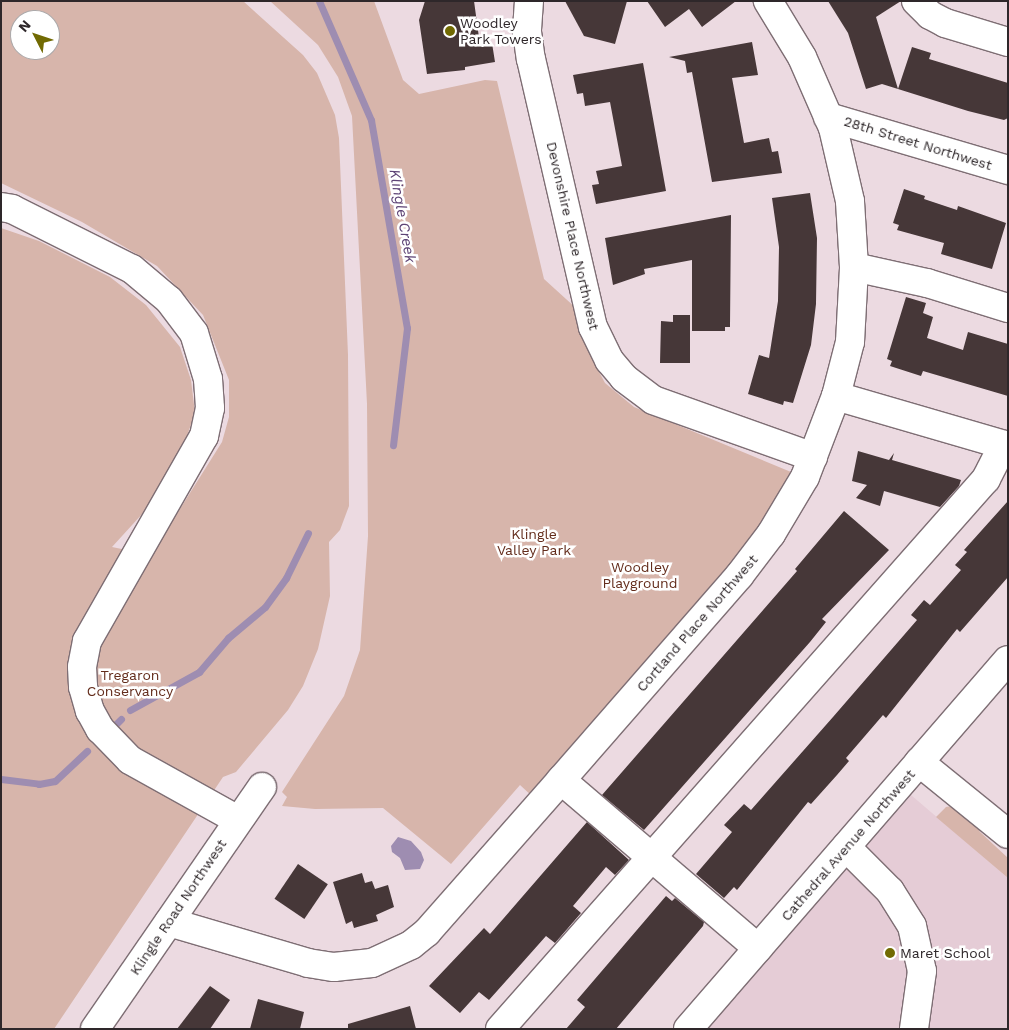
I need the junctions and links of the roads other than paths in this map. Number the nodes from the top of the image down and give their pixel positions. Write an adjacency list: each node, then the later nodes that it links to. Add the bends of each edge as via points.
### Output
1 (530, 1): 12 (street, Devonshire Place Northwest, via 527,32 531,60 593,327 609,360 624,378 653,400)
2 (768, 1): 5 (street, Cortland Place Northwest, via 802,57)
3 (916, 1): 4 (street, via 930,15 945,23)
4 (1008, 42)
5 (828, 117): 6 (street, 28th Street Northwest); 8 (street, Cortland Place Northwest, via 845,175)
6 (1008, 170)
7 (1, 207): 17 (street, via 12,208 132,269 169,300 194,333 208,379 210,408 204,436 87,641 83,687 90,711 113,745 147,771)
8 (854, 267): 9 (street, via 927,283); 10 (street, Cortland Place Northwest, via 850,342)
9 (1008, 308)
10 (836, 396): 11 (street); 12 (street, Cortland Place Northwest)
11 (1005, 446): 20 (street, via 986,479)
12 (813, 458): 15 (street, Cortland Place Northwest, via 794,498 752,560)
13 (1008, 660): 14 (street, Cathedral Avenue Northwest)
14 (919, 762): 18 (street); 19 (street, Cathedral Avenue Northwest)
15 (561, 780): 20 (street); 21 (street, Cortland Place Northwest, via 428,932 386,958 360,966 321,965)
16 (262, 787): 17 (street, Klingle Road Northwest)
17 (238, 820): 21 (street, Klingle Road Northwest)
18 (1008, 834)
19 (846, 847): 22 (street, Cathedral Avenue Northwest); 26 (street, via 890,891 912,926 922,971)
20 (652, 857): 22 (street); 24 (street)
21 (169, 922): 23 (street, Klingle Road Northwest)
22 (758, 948): 25 (street, Cathedral Avenue Northwest)
23 (98, 1028)
24 (500, 1029)
25 (688, 1029)
26 (914, 1029)

